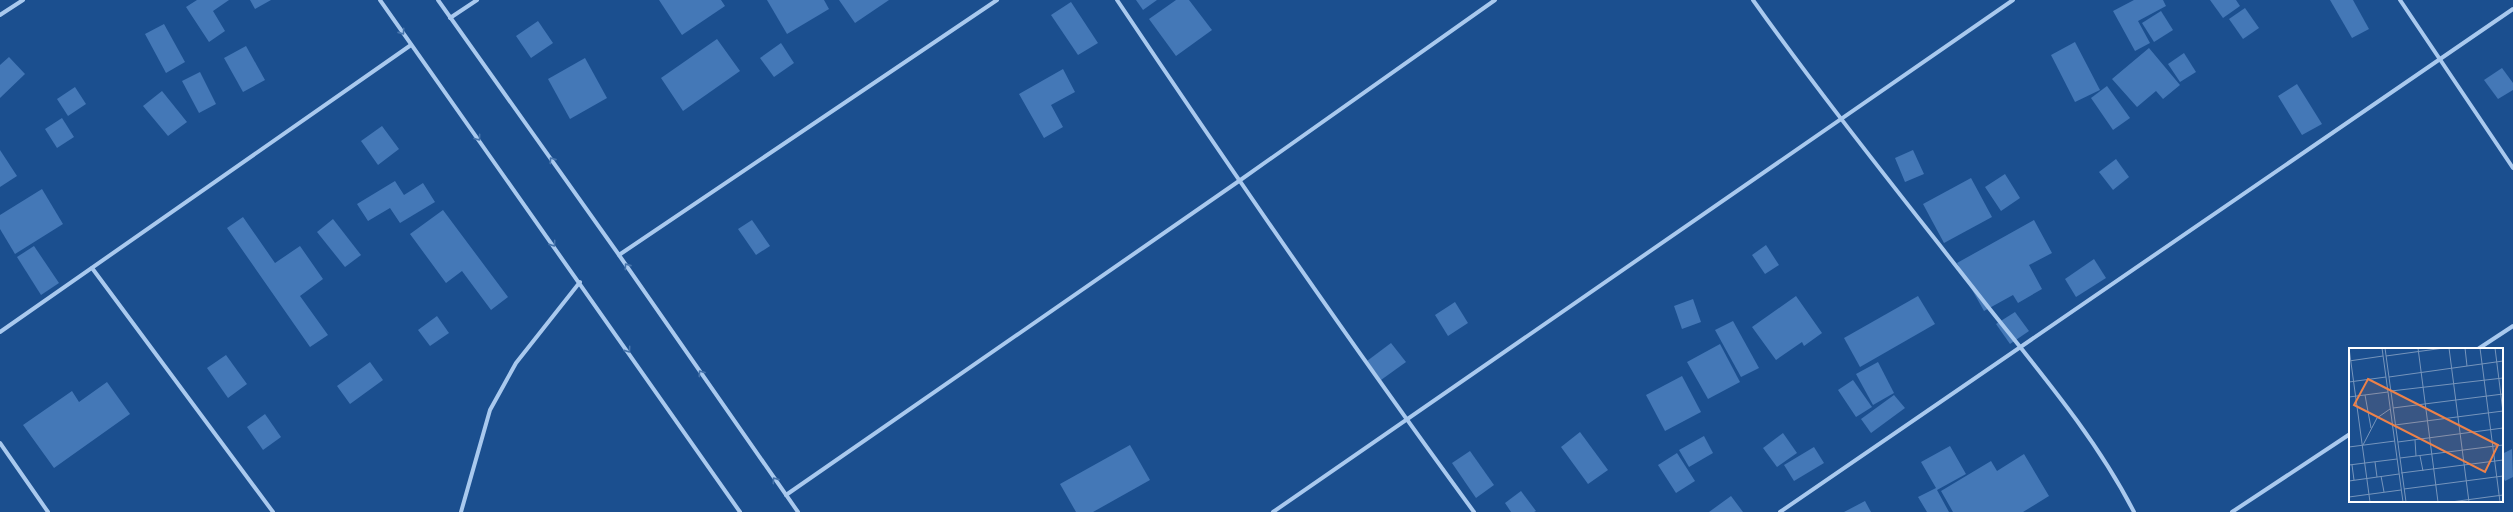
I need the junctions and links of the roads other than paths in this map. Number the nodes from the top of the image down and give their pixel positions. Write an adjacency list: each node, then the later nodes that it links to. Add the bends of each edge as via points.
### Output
1 (23, 0): 12 (street)
2 (380, 0): 14 (street, one-way to 14)
3 (438, 0): 13 (street)
4 (477, 0): 13 (street)
5 (997, 0): 19 (street)
6 (1116, 0): 18 (street)
7 (1495, 0): 18 (street)
8 (1753, 0): 16 (street)
9 (2013, 0): 16 (street)
10 (2400, 0): 15 (street)
11 (2513, 9): 15 (street)
12 (0, 15)
13 (450, 18): 19 (street, one-way to 13)
14 (411, 45): 20 (street); 21 (street, one-way to 21)
15 (2441, 58): 17 (street); 24 (street)
16 (1841, 119): 24 (street); 26 (street)
17 (2513, 168)
18 (1239, 181): 26 (street); 29 (street)
19 (619, 255): 29 (street, one-way to 19)
20 (92, 268): 23 (street); 31 (street)
21 (580, 282): 32 (street, via 516,363 490,410); 33 (street, one-way to 33)
22 (2513, 326): 25 (street)
23 (0, 332)
24 (2021, 348): 37 (street); 38 (street, via 2089,438)
25 (2480, 348)
26 (1406, 419): 35 (street); 36 (street)
27 (2349, 435): 39 (street)
28 (0, 444): 30 (street)
29 (786, 495): 34 (street)
30 (48, 512)
31 (273, 512)
32 (461, 512)
33 (740, 512)
34 (798, 512)
35 (1273, 512)
36 (1474, 512)
37 (1780, 512)
38 (2134, 512)
39 (2232, 512)

